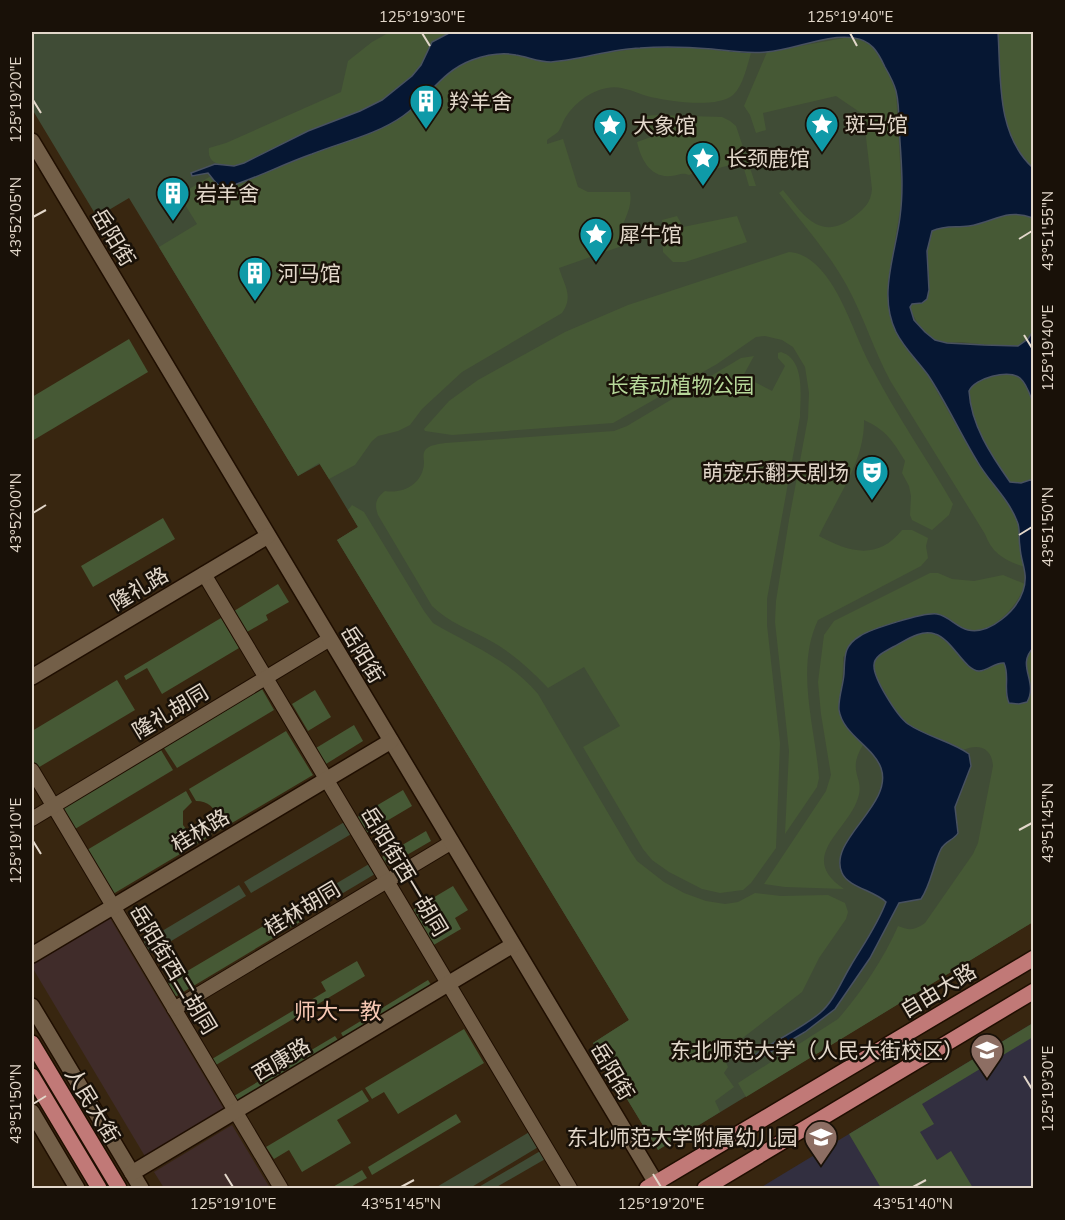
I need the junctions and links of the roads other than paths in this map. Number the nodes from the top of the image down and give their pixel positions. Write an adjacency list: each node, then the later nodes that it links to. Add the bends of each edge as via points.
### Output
1 (32, 141): 2 (street, 岳阳街)
2 (268, 536): 3 (street, 隆礼路); 4 (street, 岳阳街)
3 (204, 574): 5 (street, 隆礼路); 6 (street, 岳阳街西一胡同)
4 (330, 639): 6 (street, 隆礼胡同); 7 (street, 岳阳街)
5 (32, 677)
6 (266, 678): 9 (street, 岳阳街西一胡同); 10 (street, 隆礼胡同)
7 (391, 741): 9 (street, 桂林路); 12 (street, 岳阳街)
8 (32, 770): 10 (street, 岳阳街西二胡同)
9 (326, 779): 13 (street, 岳阳街西一胡同); 14 (street, 桂林路)
10 (53, 806): 11 (street, 隆礼胡同); 14 (street, 岳阳街西二胡同)
11 (32, 819)
12 (452, 842): 13 (street, 桂林胡同); 15 (street, 岳阳街)
13 (387, 881): 18 (street, 岳阳街西一胡同); 21 (street, 桂林胡同)
14 (113, 906): 16 (street, 桂林路); 21 (street, 岳阳街西二胡同)
15 (513, 945): 18 (street, 西康路); 27 (street, 岳阳街)
16 (32, 955)
17 (1034, 958): 27 (main road, 自由大路)
18 (448, 984): 24 (street, 西康路); 33 (street, 岳阳街西一胡同)
19 (1034, 991): 34 (main road)
20 (32, 1006): 26 (street)
21 (174, 1009): 24 (street, 岳阳街西二胡同)
22 (32, 1043): 30 (main road, 人民大街)
23 (32, 1076): 29 (main road, 人民大街)
24 (235, 1111): 26 (street, 西康路); 32 (street, 岳阳街西二胡同)
25 (32, 1112): 28 (street)
26 (132, 1173): 31 (street)
27 (654, 1187)
28 (77, 1188)
29 (99, 1188)
30 (119, 1188)
31 (141, 1188)
32 (281, 1188)
33 (570, 1188)
34 (705, 1188)

